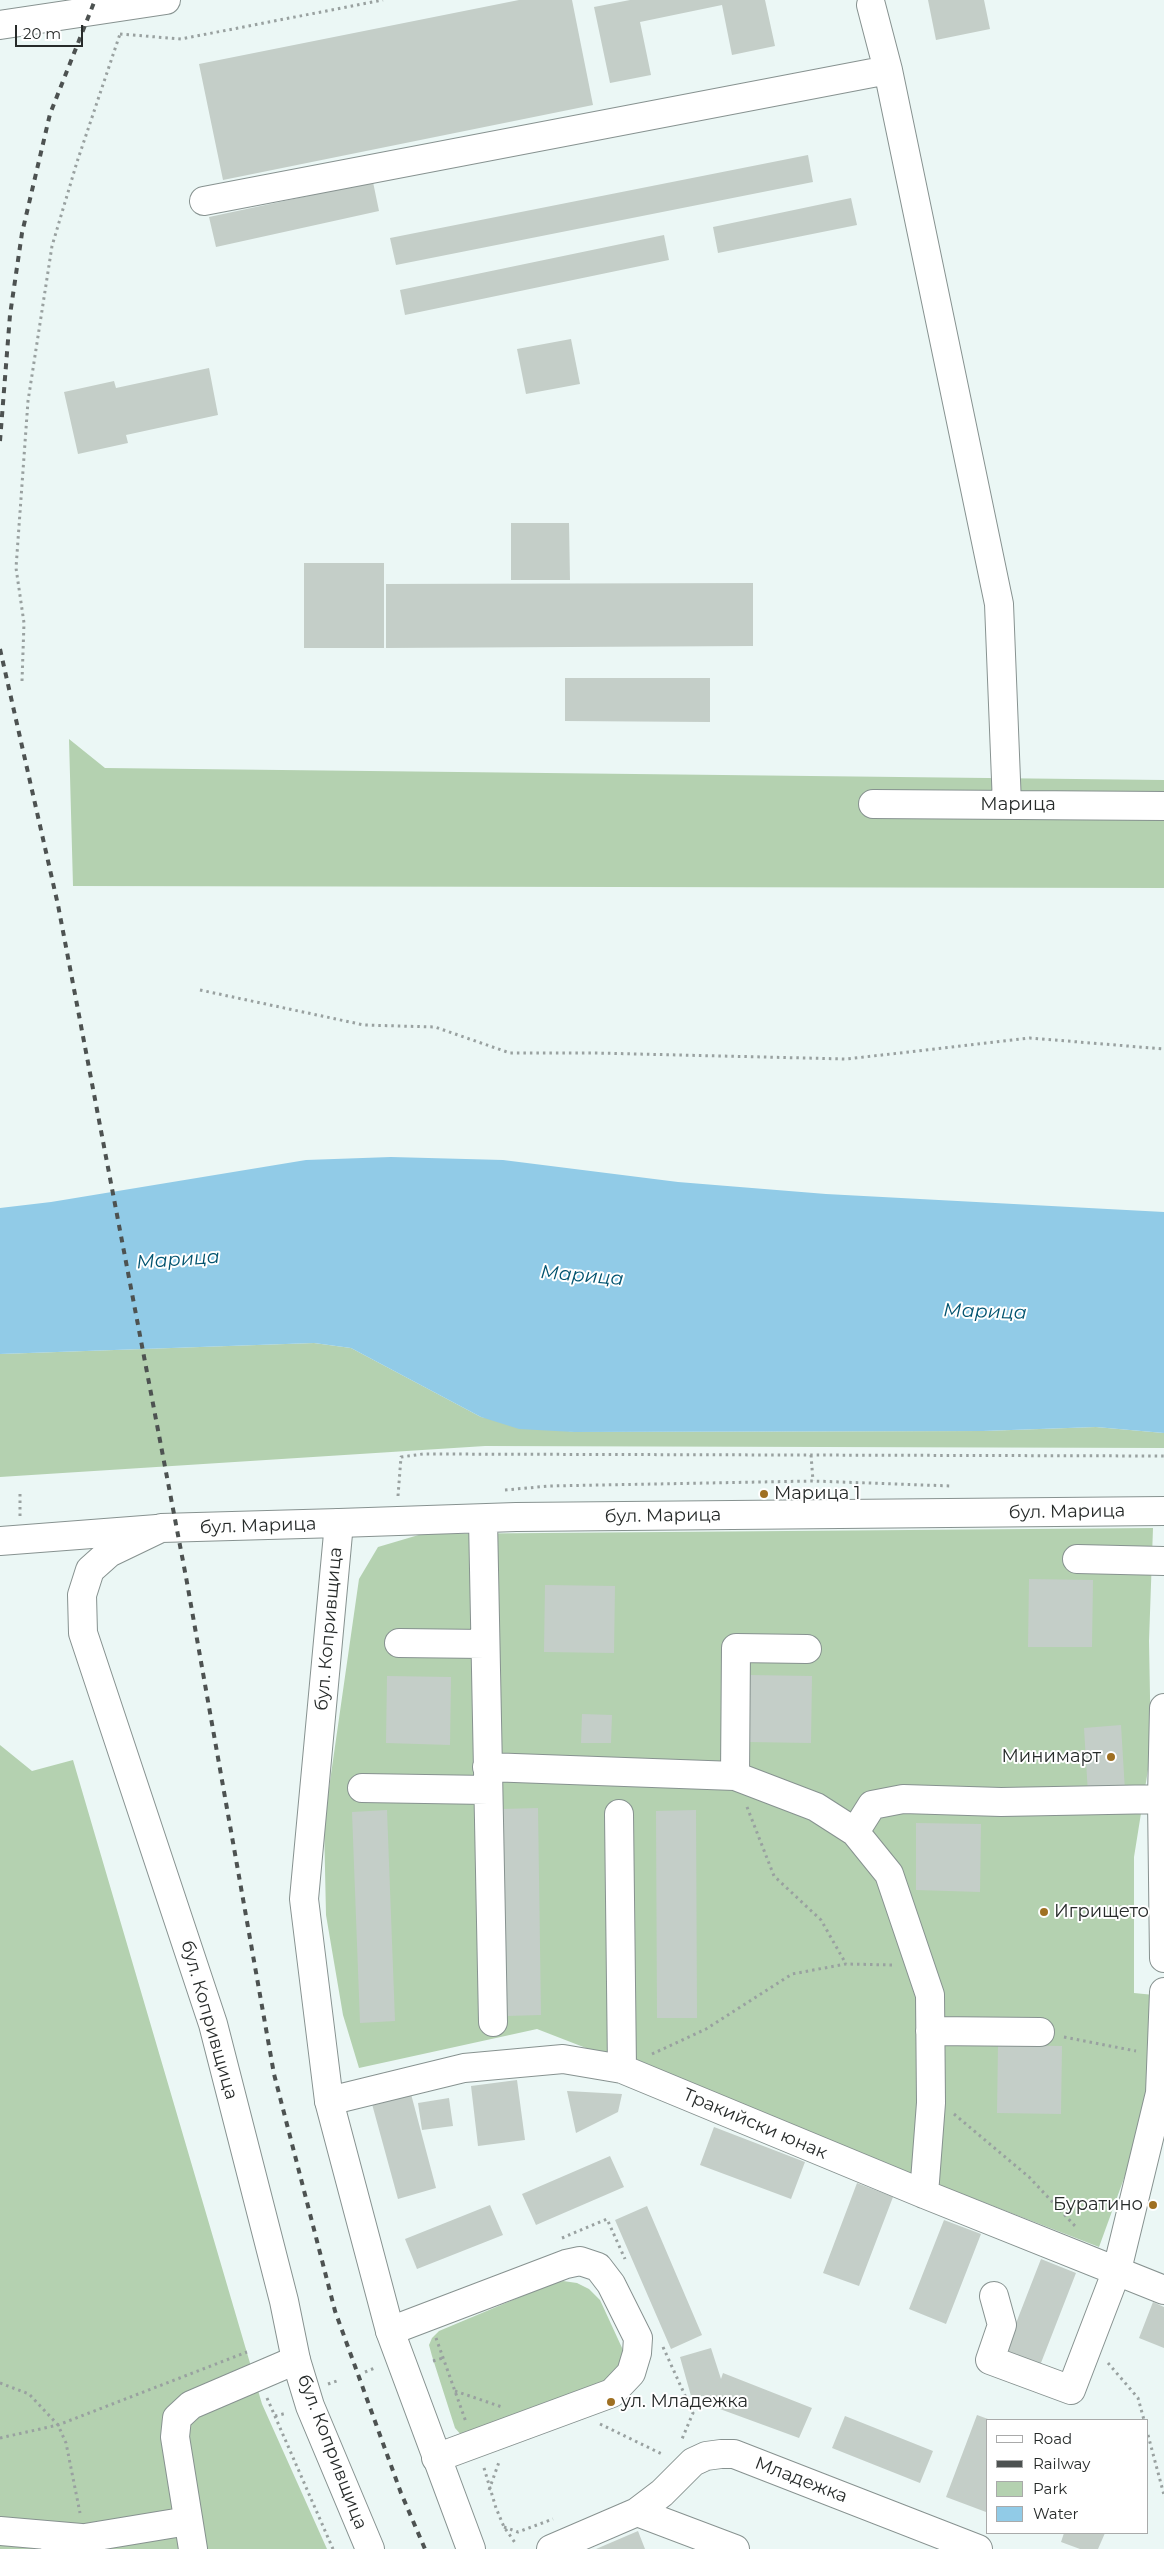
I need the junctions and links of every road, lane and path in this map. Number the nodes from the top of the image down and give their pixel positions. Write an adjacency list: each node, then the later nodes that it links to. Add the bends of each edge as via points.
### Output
1 (166, 0): 4 (street)
2 (383, 0): 6 (path, via 181,40)
3 (871, 5): 7 (street)
4 (0, 25)
5 (113, 34): 6 (path)
6 (120, 34): 9 (path, via 52,246 28,401 16,568 24,623)
7 (888, 70): 8 (street); 11 (street, via 1000,604)
8 (204, 201)
9 (22, 681)
10 (873, 804): 11 (street, Марица)
11 (1007, 805): 12 (street, Марица)
12 (1164, 806)
13 (200, 990): 14 (path, via 364,1025 435,1027 510,1053 847,1059 1030,1038)
14 (1164, 1049)
15 (811, 1455): 16 (path); 17 (path); 22 (path, via 423,1454 401,1457)
16 (1164, 1456)
17 (813, 1481)
18 (20, 1494): 21 (path)
19 (1164, 1511): 20 (street, бул. Марица)
20 (484, 1518): 22 (street, бул. Марица); 29 (street)
21 (20, 1520)
22 (399, 1522): 23 (street, бул. Марица)
23 (338, 1523): 24 (street, бул. Марица); 47 (street, бул. Копривщица, via 304,1899)
24 (161, 1528): 25 (street, бул. Марица); 62 (street, бул. Копривщица, via 109,1553 90,1570 82,1595 83,1634 213,2024)
25 (0, 1541)
26 (1077, 1559): 27 (street)
27 (1164, 1561)
28 (398, 1643): 29 (street)
29 (485, 1644): 33 (street)
30 (807, 1649): 32 (street, via 736,1648)
31 (1164, 1708): 35 (street)
32 (735, 1776): 33 (street); 37 (street, via 816,1807); 39 (path, via 774,1876 821,1920)
33 (488, 1778): 34 (street); 42 (street)
34 (362, 1788)
35 (1162, 1799): 37 (street, via 1001,1802 903,1799 872,1805); 38 (street)
36 (619, 1814): 46 (street)
37 (855, 1832): 40 (street, via 889,1874)
38 (1164, 1958)
39 (846, 1964): 40 (path); 46 (path, via 792,1974 706,2029)
40 (919, 1965): 43 (street, via 930,1995)
41 (1164, 1992): 45 (street)
42 (493, 2022)
43 (930, 2031): 44 (street); 48 (street)
44 (1040, 2032): 45 (path)
45 (1162, 2056): 53 (street, via 1160,2093)
46 (622, 2069): 47 (street, Тракийски юнак, via 563,2059 464,2068); 49 (street, Тракийски юнак)
47 (329, 2101): 56 (street, бул. Копривщица)
48 (931, 2103): 49 (street); 50 (path, via 959,2116 1029,2177)
49 (924, 2194): 53 (street, Тракийски юнак)
50 (1076, 2227)
51 (553, 2241): 52 (path, via 607,2220)
52 (626, 2263)
53 (1117, 2270): 54 (street, Тракийски юнак); 59 (street)
54 (1164, 2290)
55 (994, 2296): 59 (street, via 1002,2325 990,2360 1071,2390)
56 (390, 2331): 76 (street, бул. Копривщица); 76 (street, via 580,2261 598,2267 638,2338 631,2373 612,2393)
57 (435, 2335): 61 (path)
58 (661, 2341): 77 (path, via 693,2413)
59 (1090, 2342): 70 (path, via 1138,2398)
60 (245, 2352): 72 (path)
61 (443, 2358): 63 (path); 68 (path)
62 (296, 2360): 66 (street); 90 (street, бул. Копривщица, via 310,2406)
63 (434, 2361)
64 (382, 2365): 65 (path)
65 (365, 2372)
66 (256, 2376): 82 (street, via 191,2404 177,2418 175,2437); 89 (path)
67 (0, 2383): 72 (path, via 28,2394)
68 (455, 2391): 69 (path); 73 (path)
69 (505, 2407)
70 (1144, 2419)
71 (597, 2423): 77 (path)
72 (58, 2425): 74 (path); 85 (path, via 66,2443)
73 (469, 2430)
74 (0, 2438)
75 (1149, 2439): 79 (path)
76 (436, 2458): 91 (street, бул. Копривщица)
77 (682, 2462): 80 (street, Младежка, via 662,2493); 94 (street, Младежка, via 734,2454)
78 (484, 2468): 83 (path)
79 (1164, 2495)
80 (637, 2512): 92 (street, Младежка); 93 (street)
81 (554, 2518): 83 (path, via 518,2532)
82 (188, 2521): 85 (street); 88 (street)
83 (504, 2527): 86 (path)
84 (0, 2531): 85 (street)
85 (85, 2538): 87 (street)
86 (516, 2544)
87 (55, 2549)
88 (193, 2549)
89 (333, 2549)
90 (370, 2549)
91 (471, 2549)
92 (551, 2549)
93 (734, 2549)
94 (978, 2549)

